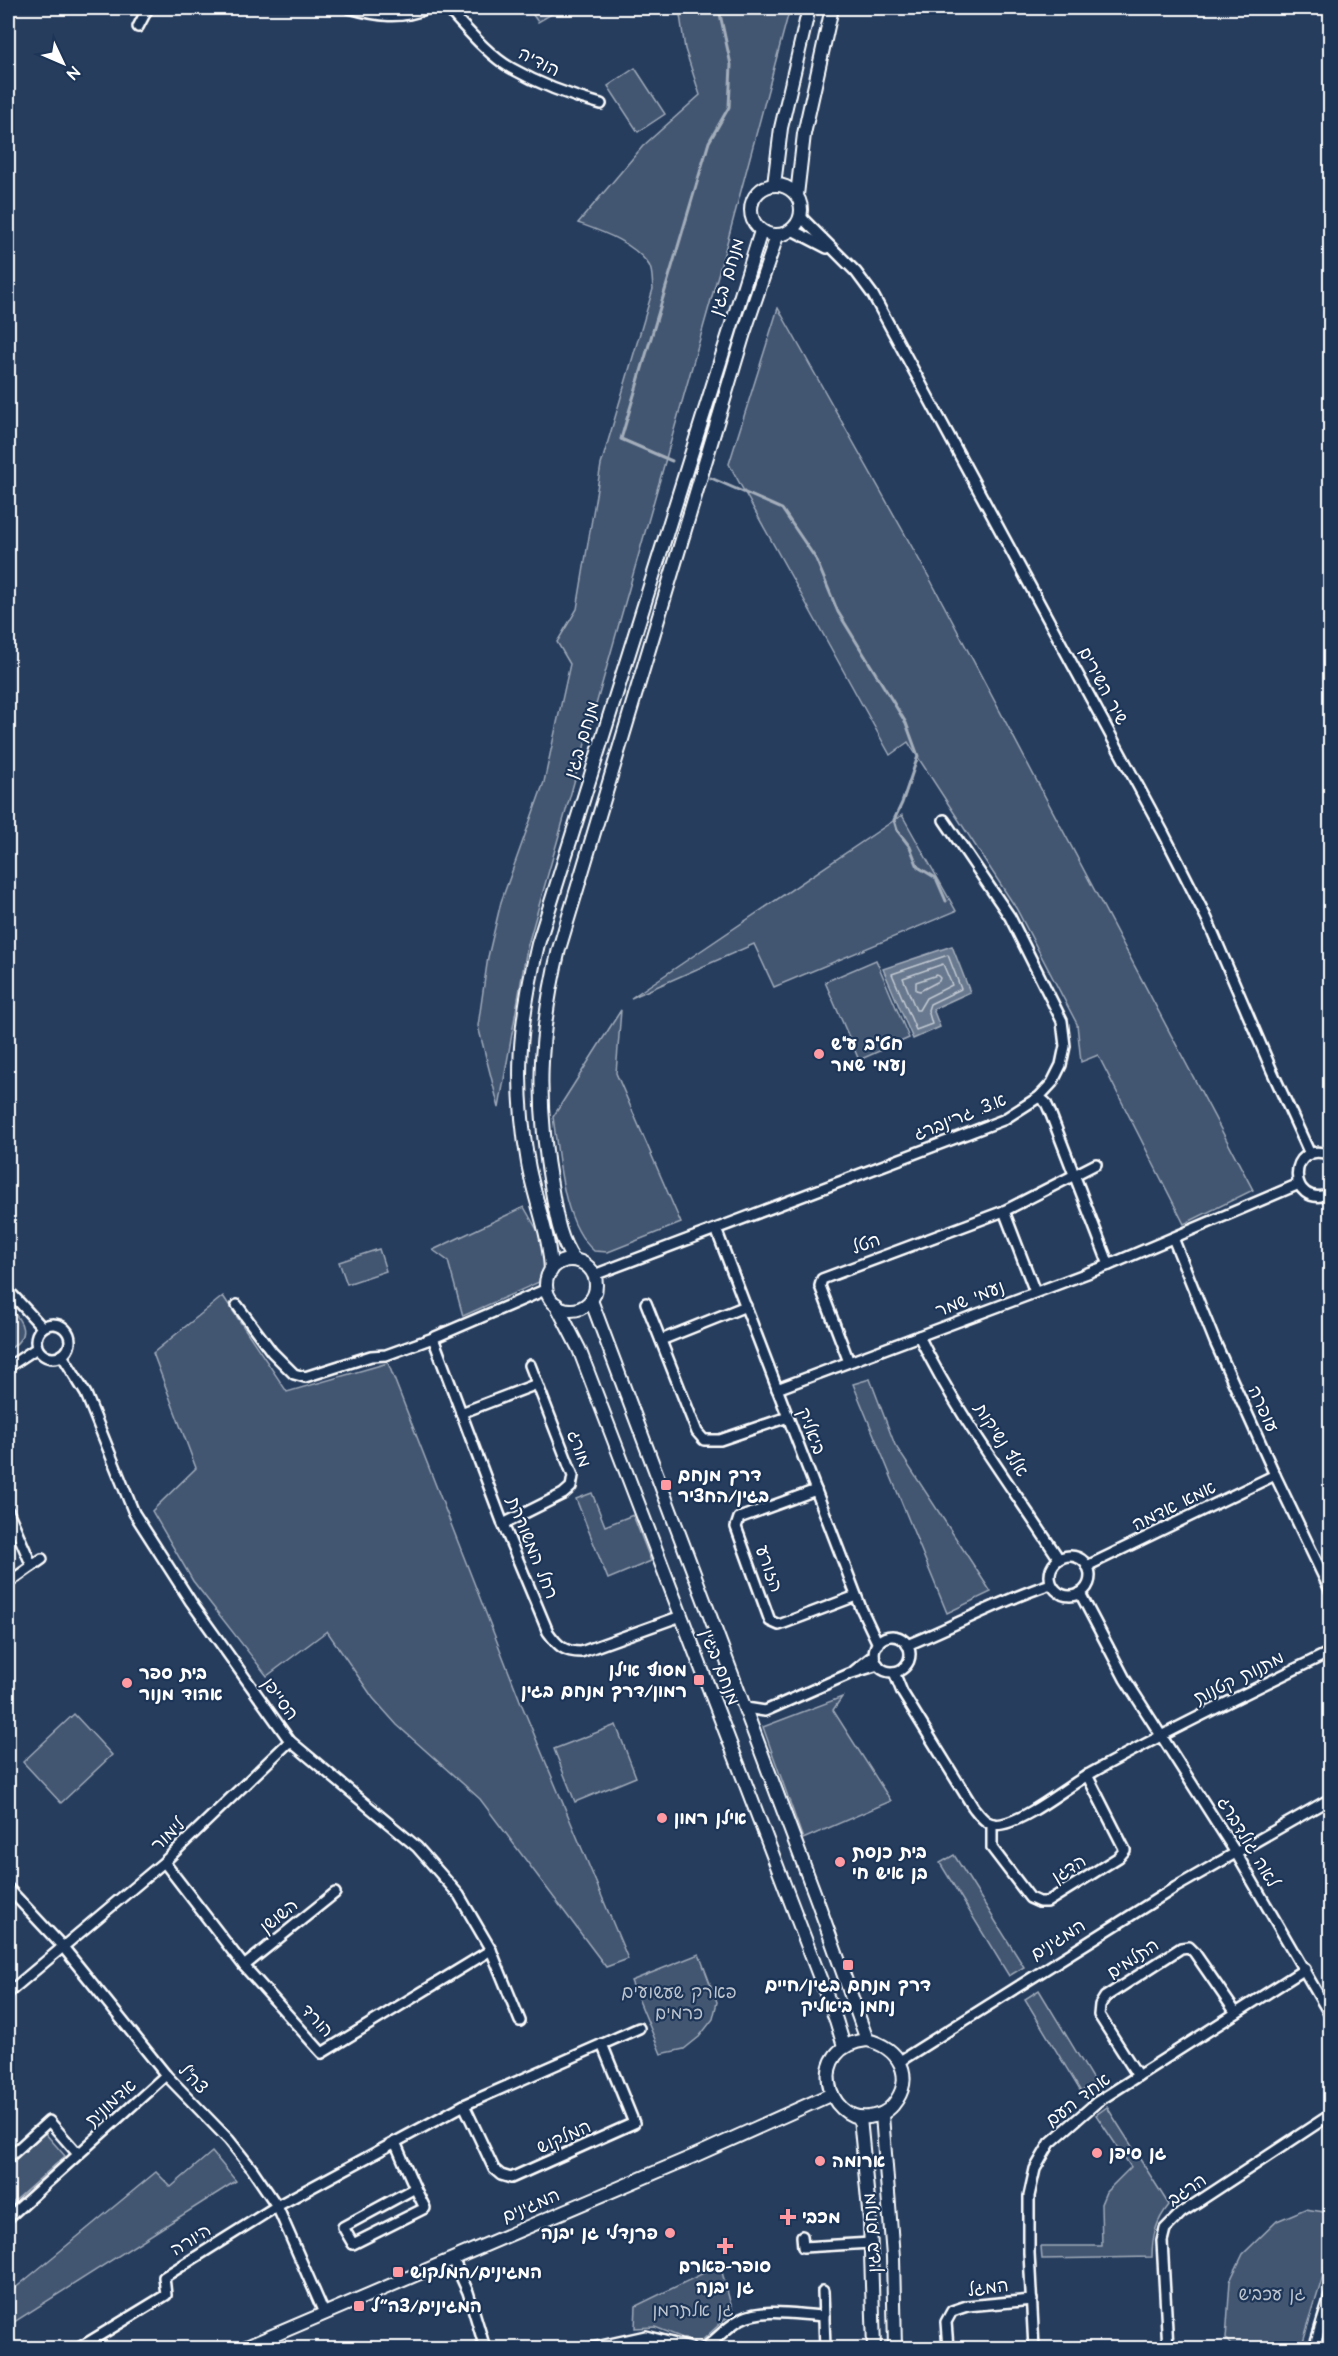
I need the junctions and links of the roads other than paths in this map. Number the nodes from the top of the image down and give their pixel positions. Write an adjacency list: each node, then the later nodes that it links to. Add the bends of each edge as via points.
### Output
1 (148, 8): 7 (street)
2 (349, 8): 3 (street, via 394,17)
3 (428, 8)
4 (447, 8): 8 (street, הודיה, via 509,67 575,98)
5 (809, 8): 9 (main road, via 781,128)
6 (832, 8): 10 (main road, via 804,134)
7 (138, 27)
8 (601, 104)
9 (774, 185): 10 (main road); 13 (main road, via 765,187 753,199 751,216)
10 (796, 195): 11 (main road)
11 (801, 217): 12 (main road); 15 (street, שיר השירים)
12 (792, 230): 14 (main road); 15 (street, שיר השירים)
13 (761, 231): 14 (main road); 29 (main road, מנחם בגין, via 537,944 524,1003 520,1110)
14 (777, 236): 27 (main road, מנחם בגין, via 744,333 576,892 546,1006 541,1064 542,1128 563,1241)
15 (835, 251): 18 (street, שיר השירים, via 873,295 1164,834 1207,919)
16 (944, 820): 17 (street, א.צ. גרינברג, via 1010,917 1062,1021 1065,1046 1061,1065)
17 (1039, 1097): 21 (street, via 1050,1112); 25 (street, א.צ. גרינברג, via 1022,1110 984,1127)
18 (1310, 1154): 19 (street); 22 (street, via 1298,1167)
19 (1330, 1155)
20 (1096, 1164): 21 (street, הטל)
21 (1074, 1176): 24 (street, הטל); 28 (street)
22 (1299, 1184): 23 (street, via 1316,1197); 26 (street, נעמי שמר)
23 (1330, 1194)
24 (1004, 1211): 33 (street); 45 (street, הטל, via 822,1279 820,1286)
25 (716, 1229): 30 (street, א.צ. גרינברג); 38 (street, ביאליק)
26 (1173, 1238): 28 (street, נעמי שמר); 52 (street, עופרה)
27 (574, 1260): 29 (main road, via 561,1262); 30 (main road)
28 (1109, 1264): 33 (street, נעמי שמר)
29 (551, 1271): 31 (main road)
30 (594, 1275): 34 (main road, via 595,1292)
31 (547, 1289): 36 (main road); 41 (street)
32 (8, 1290): 39 (street)
33 (1035, 1292): 40 (street, נעמי שמר)
34 (591, 1300): 36 (main road, via 572,1309); 73 (main road, מנחם בגין)
35 (646, 1303): 42 (street)
36 (556, 1304): 65 (main road, מנחם בגין, via 579,1349)
37 (237, 1305): 41 (street, via 272,1352 294,1374 305,1377)
38 (746, 1306): 42 (street); 49 (street, ביאליק)
39 (42, 1327): 43 (street, via 36,1335); 44 (street, via 56,1324 66,1329 70,1341)
40 (919, 1336): 45 (street, נעמי שמר); 57 (street, אלף נשיקות, via 929,1358)
41 (433, 1338): 50 (street, רחל המשוררת)
42 (661, 1340): 51 (street, via 697,1432 704,1440 720,1440)
43 (37, 1348): 44 (street, via 46,1358); 47 (street)
44 (63, 1355): 77 (street, הסייפן, via 86,1394 134,1513 190,1602)
45 (849, 1362): 49 (street, נעמי שמר)
46 (530, 1365): 48 (street, מורג)
47 (8, 1367)
48 (537, 1384): 50 (street); 55 (street, מורג, via 573,1476 571,1487)
49 (777, 1389): 51 (street, ביאליק)
50 (461, 1413): 55 (street, רחל המשוררת)
51 (788, 1417): 53 (street, ביאליק)
52 (1275, 1475): 59 (street, אמא אדמה); 62 (street, עופרה)
53 (816, 1490): 64 (street, ביאליק); 64 (street, הזורע, via 739,1518 736,1527 770,1621 779,1625)
54 (8, 1511): 58 (street)
55 (503, 1524): 65 (street, רחל המשוררת, via 548,1632 558,1646 569,1652 581,1652)
56 (42, 1559): 58 (street)
57 (1059, 1559): 59 (street, via 1073,1556); 61 (street, via 1050,1572)
58 (32, 1566): 60 (street)
59 (1087, 1566): 63 (street, via 1089,1580)
60 (8, 1583)
61 (1051, 1584): 63 (street, via 1062,1595); 67 (street)
62 (1330, 1590)
63 (1080, 1593): 76 (street, via 1125,1679)
64 (856, 1596): 66 (street, ביאליק)
65 (681, 1616): 96 (main road, מנחם בגין)
66 (878, 1644): 67 (street, via 893,1636); 69 (street)
67 (907, 1645): 71 (street, via 908,1662)
68 (1330, 1652): 76 (street, מתנות קטנות)
69 (874, 1655): 70 (street); 72 (street)
70 (878, 1665): 71 (street); 72 (street)
71 (894, 1672): 80 (street, via 902,1692 973,1807 982,1820)
72 (849, 1674): 74 (street)
73 (746, 1708): 74 (street); 75 (main road, מנחם בגין)
74 (765, 1711): 75 (street)
75 (754, 1729): 94 (main road, מנחם בגין)
76 (1161, 1734): 78 (street); 81 (street, לאה גולדברג)
77 (290, 1741): 82 (street, לימור); 86 (street, הסייפן, via 417,1847 459,1895)
78 (1087, 1775): 80 (street, via 1016,1820); 80 (street, הדגן, via 1125,1850 1047,1902 1029,1898 992,1848)
79 (1330, 1799): 81 (street, המגינים)
80 (992, 1824)
81 (1236, 1852): 88 (street, לאה גולדברג); 97 (street, המגינים)
82 (164, 1862): 85 (street, לימור); 87 (street, הורד)
83 (8, 1888): 85 (street, צה"ל)
84 (335, 1893): 87 (street, השושן)
85 (63, 1947): 89 (street, לימור); 98 (street, צה"ל)
86 (491, 1950): 87 (street, הורד, via 322,2053); 92 (street, הסייפן)
87 (244, 1966)
88 (1305, 1969): 90 (street, אחד העם); 91 (street, לאה גולדברג)
89 (8, 1993)
90 (1236, 2013): 99 (street, אחד העם); 99 (street, התלמים, via 1194,1952 1189,1947 1181,1948 1105,1997 1100,2005 1100,2015)
91 (1330, 2014)
92 (520, 2021)
93 (639, 2028): 95 (street)
94 (867, 2040): 96 (main road); 97 (main road, via 891,2050)
95 (602, 2044): 101 (street); 101 (street, המלקוש, via 634,2123 511,2178 494,2169)
96 (844, 2046): 100 (main road, via 829,2068)
97 (900, 2061): 102 (main road, via 904,2074 901,2091)
98 (166, 2075): 106 (street, אדמונית); 109 (street, צה"ל, via 229,2140)
99 (1138, 2076): 116 (street, אחד העם, via 1062,2130 1042,2153 1029,2196)
100 (832, 2094): 104 (main road, via 838,2105); 113 (main road, המגינים)
101 (464, 2105): 105 (street)
102 (882, 2115): 104 (main road); 127 (main road, מנחם בגין)
103 (1330, 2115): 130 (street, הרגב, via 1181,2213 1165,2229 1162,2252)
104 (860, 2118): 112 (main road, מנחם בגין)
105 (395, 2142): 108 (street); 109 (street)
106 (78, 2154): 107 (street, via 49,2121); 110 (street, אדמונית)
107 (8, 2158)
108 (414, 2188): 108 (street, via 425,2208 353,2244 343,2227)
109 (277, 2206): 117 (street, צה"ל); 120 (street, היורה, via 164,2277 166,2295)
110 (8, 2218)
111 (802, 2236): 112 (street, via 803,2247)
112 (871, 2243): 126 (main road, מנחם בגין)
113 (453, 2259): 117 (main road, המגינים); 122 (street, via 468,2292)
114 (823, 2291): 118 (street)
115 (1330, 2296): 131 (street)
116 (1032, 2300): 128 (street, המגל, via 952,2311 946,2322); 129 (street, אחד העם)
117 (324, 2313): 121 (main road, המגינים)
118 (824, 2316): 124 (street, via 751,2314); 125 (street)
119 (593, 2348): 123 (street, via 646,2336)
120 (79, 2349)
121 (243, 2349)
122 (485, 2349)
123 (690, 2349)
124 (705, 2349)
125 (825, 2349)
126 (874, 2349)
127 (895, 2349)
128 (948, 2349)
129 (1034, 2349)
130 (1168, 2349)
131 (1314, 2349)

